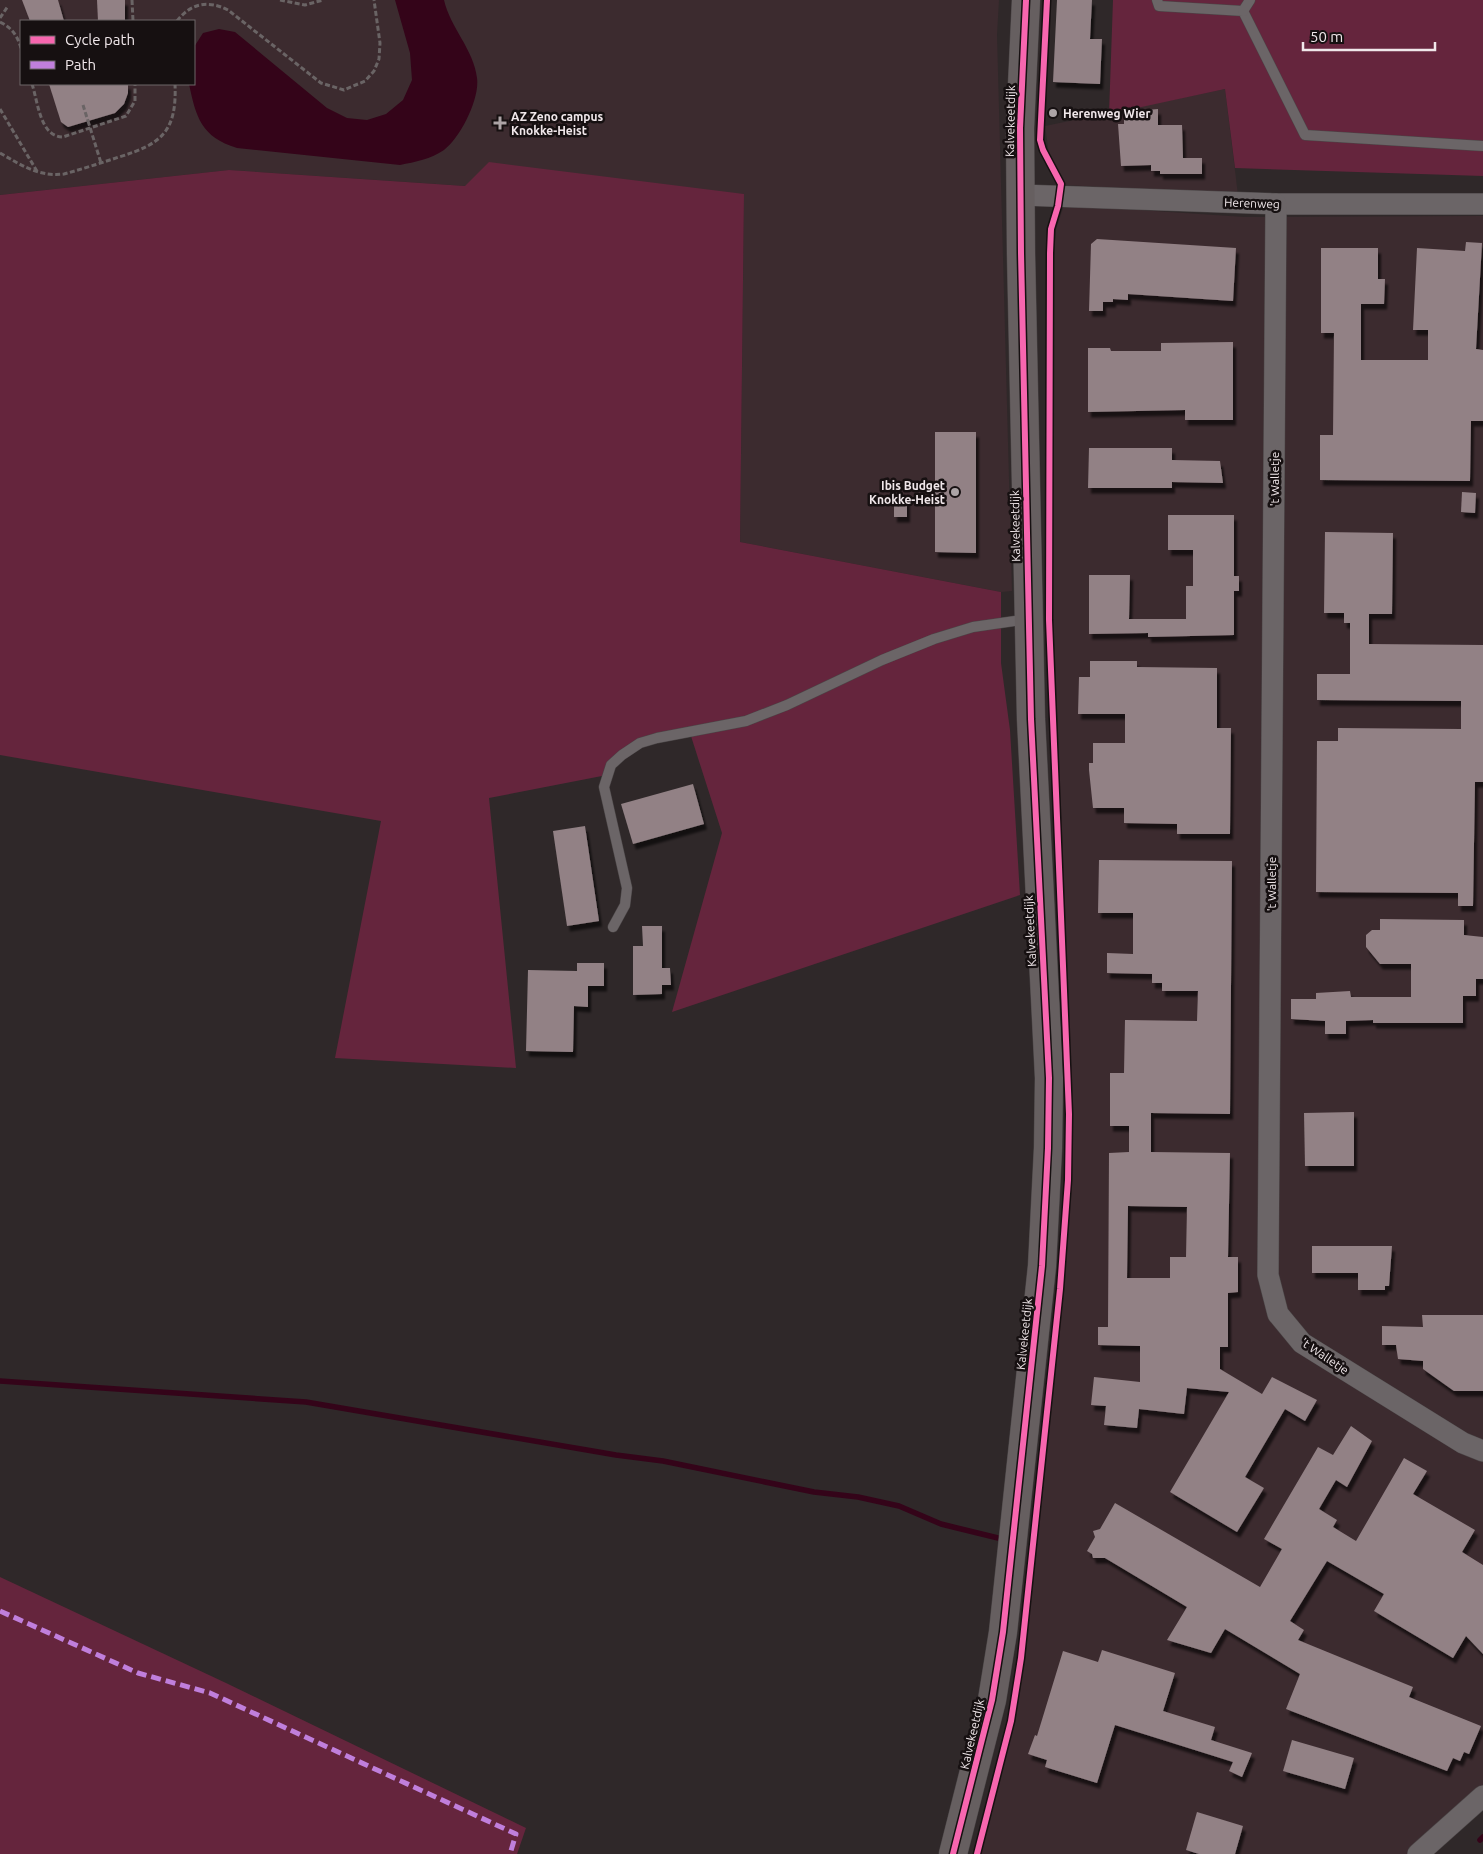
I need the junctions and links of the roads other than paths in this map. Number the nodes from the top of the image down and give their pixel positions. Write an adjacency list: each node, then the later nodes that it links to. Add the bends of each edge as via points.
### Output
1 (1026, 0): 6 (street, Kalvekeetdijk, via 1020,128)
2 (1157, 0): 4 (lane, via 1159,6)
3 (1250, 0): 4 (lane)
4 (1243, 11): 5 (lane, via 1305,135)
5 (1483, 146)
6 (1021, 195): 7 (street, Herenweg); 9 (street, Kalvekeetdijk)
7 (1276, 204): 8 (street, Herenweg); 11 (street, 't Walletje, via 1268,1275 1278,1314 1302,1343 1462,1443)
8 (1483, 204)
9 (1028, 619): 10 (lane, via 973,627 934,639 746,721 657,738 622,755 611,765 604,787 627,888 625,905); 13 (street, Kalvekeetdijk, via 1048,1078 1045,1224 1003,1632 992,1700)
10 (613, 927)
11 (1483, 1451)
12 (1483, 1796): 14 (street)
13 (953, 1854)
14 (1418, 1854)

